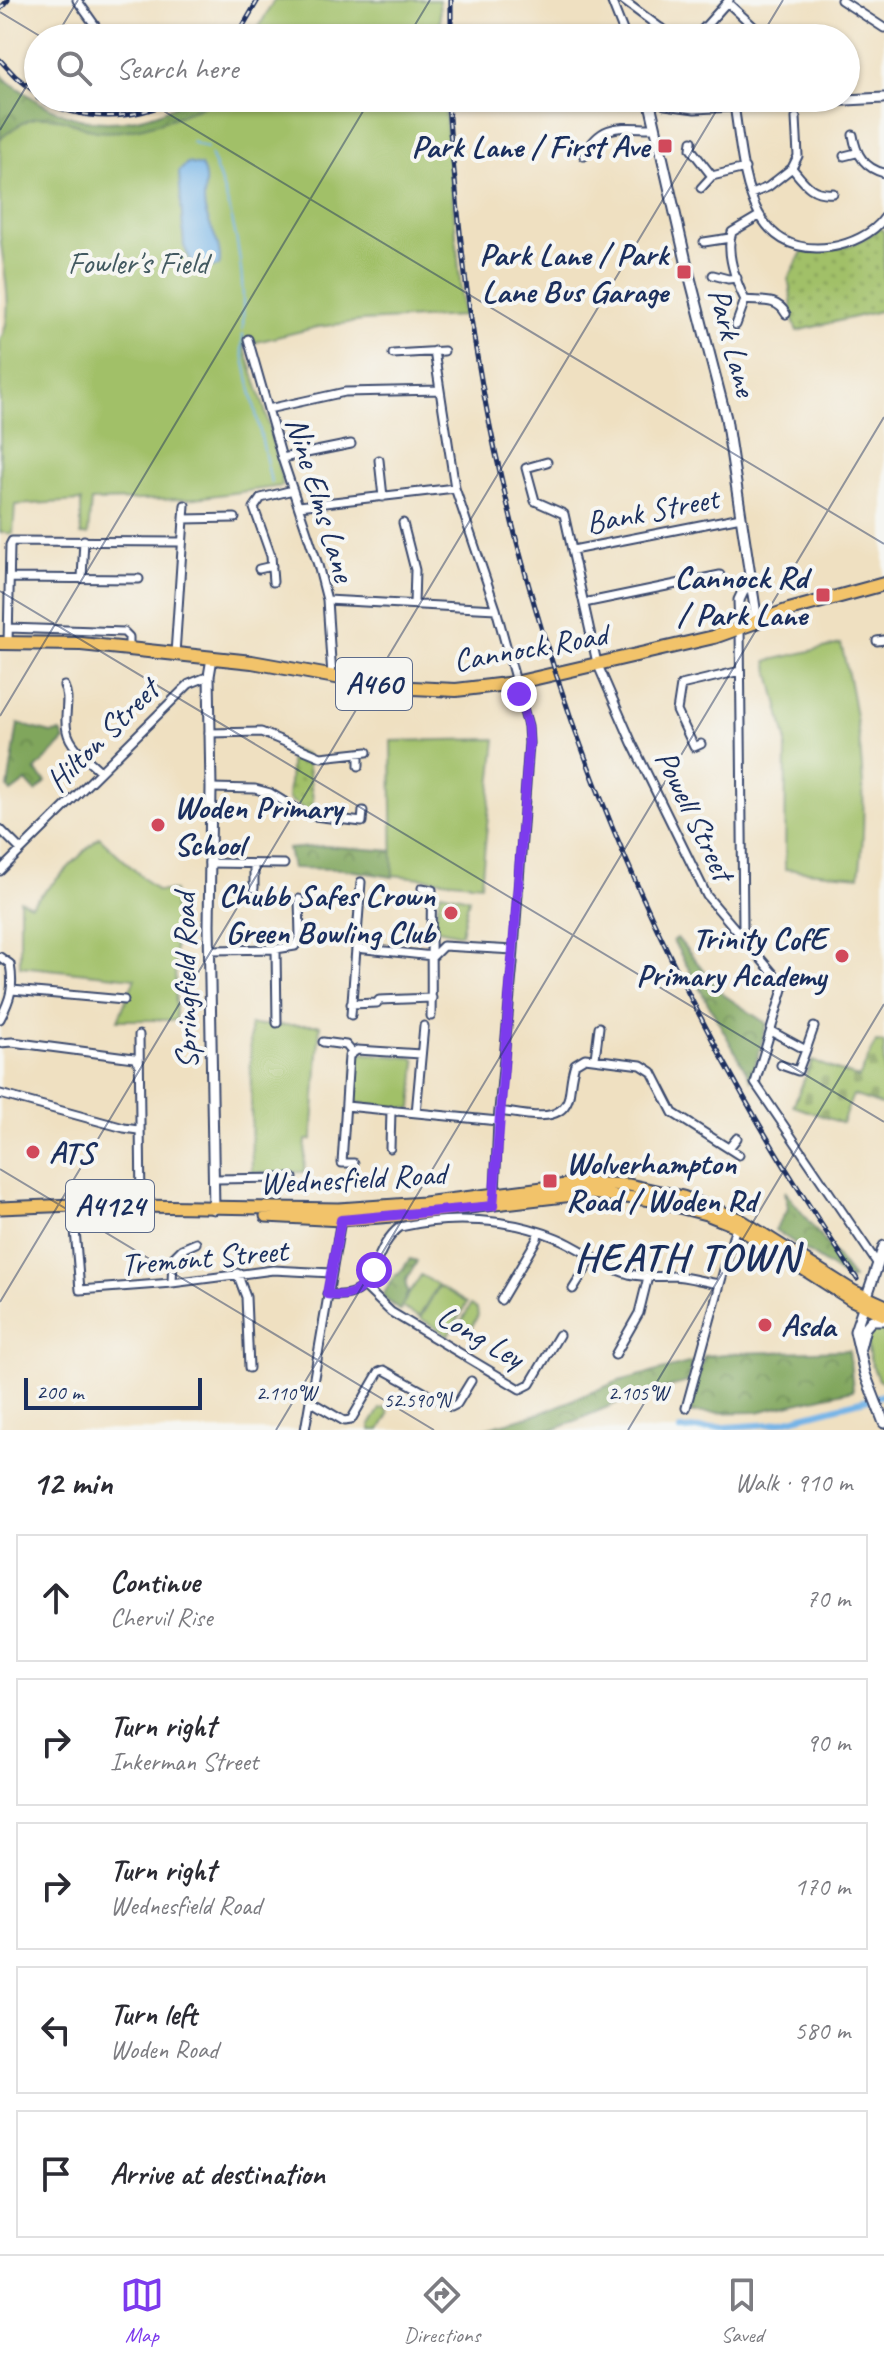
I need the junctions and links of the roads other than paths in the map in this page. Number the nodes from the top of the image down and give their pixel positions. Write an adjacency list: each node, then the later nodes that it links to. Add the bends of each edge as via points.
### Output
1 (77, 0): 8 (street)
2 (624, 0): 5 (street); 10 (street)
3 (841, 0): 6 (street)
4 (728, 1): 11 (street); 12 (street)
5 (612, 3): 9 (street)
6 (873, 21): 7 (street); 13 (street)
7 (884, 21)
8 (94, 24)
9 (620, 24)
10 (656, 24)
11 (707, 24)
12 (752, 24)
13 (884, 28)
14 (860, 98): 15 (street)
15 (884, 98)
16 (652, 112): 20 (street, Park Lane)
17 (661, 112): 20 (street)
18 (735, 112): 28 (street)
19 (796, 118): 22 (street)
20 (654, 124): 26 (street, via 614,126 595,139); 61 (street, Park Lane, via 726,418)
21 (807, 128): 22 (street)
22 (797, 129): 29 (street, via 798,156)
23 (853, 135): 25 (street)
24 (689, 147): 31 (street)
25 (856, 153): 27 (street); 30 (street)
26 (584, 156)
27 (844, 156)
28 (745, 168): 31 (street); 34 (street)
29 (792, 168): 33 (street, via 810,189); 34 (street)
30 (884, 173)
31 (712, 176): 32 (street)
32 (701, 188)
33 (833, 193)
34 (751, 194): 35 (street)
35 (759, 216): 36 (street, via 778,238 795,247 814,248 855,239); 37 (street)
36 (884, 218)
37 (730, 238): 38 (street); 40 (street)
38 (704, 242)
39 (716, 278): 40 (street)
40 (737, 278): 42 (street)
41 (788, 299): 42 (street, via 784,310 768,300)
42 (745, 300): 43 (street, via 737,322)
43 (727, 315)
44 (248, 339): 49 (street, Nine Elms Lane)
45 (434, 351): 46 (street); 47 (street); 48 (street)
46 (444, 351)
47 (393, 354)
48 (440, 390): 49 (street, via 345,392); 56 (street)
49 (268, 409): 53 (street, Nine Elms Lane)
50 (339, 436): 52 (street)
51 (351, 444): 52 (street)
52 (340, 446): 53 (street)
53 (282, 458): 57 (street, Nine Elms Lane)
54 (379, 460): 58 (street, via 385,471)
55 (547, 462): 67 (street, Powell Street, via 526,468 535,501 564,514)
56 (455, 488): 58 (street); 82 (street)
57 (293, 490): 60 (street, Nine Elms Lane); 68 (street, via 261,498 254,508)
58 (383, 497): 60 (street)
59 (185, 505): 62 (street)
60 (299, 506): 79 (street, Nine Elms Lane)
61 (741, 517): 67 (street, Bank Street); 74 (street, Park Lane)
62 (184, 519): 64 (street, via 232,519); 66 (street)
63 (403, 523): 81 (street, via 415,570)
64 (229, 530)
65 (84, 540): 66 (street); 71 (street, via 15,539 10,545); 72 (street)
66 (182, 542): 88 (street)
67 (573, 550): 80 (street, Powell Street)
68 (272, 566): 69 (street); 75 (street)
69 (259, 569)
70 (720, 575): 80 (street)
71 (10, 578): 72 (street); 78 (street)
72 (82, 578): 73 (street)
73 (139, 579)
74 (749, 579): 83 (street, Park Lane); 85 (street, Park Lane, via 739,600)
75 (273, 582)
76 (884, 584): 83 (highway, Cannock Road / A460)
77 (0, 587): 78 (street)
78 (10, 587): 84 (street)
79 (327, 600): 81 (street); 93 (street, Nine Elms Lane)
80 (584, 603): 90 (street, Powell Street)
81 (414, 604): 82 (street)
82 (496, 609): 94 (street)
83 (757, 621): 85 (highway, Cannock Road / A460)
84 (9, 628): 86 (street); 87 (street, Cannock Road, via 124,632)
85 (740, 628): 90 (highway, Cannock Road / A460); 91 (street)
86 (4, 643): 87 (highway, Cannock Road / A460)
87 (129, 649): 88 (highway, Cannock Road / A460)
88 (175, 654): 89 (highway, Cannock Road / A460)
89 (212, 658): 92 (street, Springfield Road); 93 (highway, Cannock Road / A460)
90 (597, 663): 94 (highway, Cannock Road / A460); 112 (street, Powell Street, via 702,888)
91 (740, 671): 97 (street, via 681,685 677,711 694,747); 112 (street)
92 (209, 676): 96 (street, Springfield Road); 99 (street, Hilton Street, via 189,684)
93 (332, 676): 94 (highway, Cannock Road / A460, via 423,689)
94 (515, 683): 116 (street, via 529,743)
95 (64, 686): 99 (street, via 71,742)
96 (209, 733): 98 (street, via 261,732 321,757 363,753); 100 (street, Springfield Road)
97 (701, 744)
98 (359, 766)
99 (100, 771): 103 (street, Hilton Street)
100 (211, 788): 101 (street, via 270,793 306,815 362,822); 104 (street, Springfield Road)
101 (363, 811)
102 (0, 829): 103 (street)
103 (21, 850): 107 (street, Hilton Street)
104 (209, 863): 105 (street); 115 (street, Springfield Road)
105 (254, 864): 106 (street); 109 (street)
106 (284, 864)
107 (0, 871)
108 (361, 882): 113 (street)
109 (254, 888)
110 (422, 888): 117 (street, via 432,890)
111 (299, 899): 114 (street, via 298,943)
112 (740, 936): 130 (street, Powell Street, via 784,986)
113 (356, 948): 117 (street); 122 (street)
114 (276, 949): 115 (street); 126 (street)
115 (210, 950): 153 (street, Springfield Road)
116 (514, 950): 117 (street, via 443,946); 143 (street)
117 (433, 956): 120 (street)
118 (0, 957): 119 (street, via 10,964)
119 (12, 990): 121 (street); 125 (street)
120 (432, 998): 122 (street); 124 (street)
121 (119, 1002)
122 (351, 1004): 123 (street)
123 (351, 1015)
124 (431, 1016)
125 (0, 1019)
126 (277, 1023)
127 (424, 1026): 136 (street)
128 (599, 1027): 137 (street)
129 (814, 1027): 134 (street)
130 (771, 1031): 134 (street); 165 (street, Powell Street, via 755,1083)
131 (139, 1035): 138 (street)
132 (323, 1042): 135 (street, via 346,1045)
133 (0, 1043): 138 (street)
134 (806, 1050): 139 (street, via 798,1071)
135 (352, 1052): 136 (street); 141 (street)
136 (421, 1054): 144 (street)
137 (595, 1058): 143 (street, via 575,1064 569,1098 557,1112 544,1116); 149 (street, via 641,1065 652,1072 673,1113)
138 (138, 1062): 146 (street)
139 (781, 1065)
140 (0, 1094): 146 (street)
141 (346, 1106): 142 (street); 151 (street, via 342,1163)
142 (391, 1110): 144 (street); 148 (street)
143 (499, 1111): 145 (street)
144 (416, 1113): 145 (street)
145 (498, 1121): 154 (street)
146 (138, 1130): 156 (street)
147 (737, 1138): 149 (street)
148 (390, 1148)
149 (729, 1148): 150 (street)
150 (739, 1155)
151 (354, 1163)
152 (293, 1178): 153 (street)
153 (215, 1179): 158 (street, Springfield Road)
154 (494, 1200): 159 (main road, Wednesfield Road / A4124); 160 (main road, A4124, via 582,1183 629,1185 683,1197)
155 (73, 1205): 156 (main road, Wednesfield Road / A4124); 157 (main road, Wednesfield Road / A4124); 169 (street, Tremont Street, via 80,1290)
156 (141, 1206): 158 (main road, Wednesfield Road / A4124)
157 (2, 1208)
158 (214, 1209): 159 (main road, Wednesfield Road / A4124)
159 (340, 1214): 167 (street)
160 (738, 1223): 170 (street); 175 (main road, A4124)
161 (538, 1232): 164 (street); 171 (street, via 468,1220 400,1227); 174 (street)
162 (196, 1243): 169 (street, via 173,1258)
163 (884, 1246): 165 (street)
164 (593, 1257): 168 (street); 172 (street)
165 (877, 1263): 175 (street)
166 (237, 1273): 167 (street, Tremont Street); 169 (street, Tremont Street); 182 (street, via 246,1297)
167 (332, 1273): 173 (street)
168 (648, 1277): 170 (street); 181 (street, via 639,1313)
169 (172, 1283)
170 (720, 1284): 185 (street)
171 (364, 1286): 173 (street, via 341,1297); 178 (street, Long Ley, via 391,1312 520,1389 530,1384)
172 (573, 1289)
173 (327, 1294): 184 (street)
174 (501, 1300)
175 (861, 1302): 176 (main road, A4124); 177 (main road, A4124); 179 (street); 180 (street, via 855,1331)
176 (884, 1305)
177 (884, 1317): 179 (street, via 872,1320)
178 (559, 1335)
179 (861, 1341): 180 (street)
180 (859, 1352): 186 (street)
181 (615, 1355)
182 (249, 1368)
183 (471, 1381): 184 (street, via 451,1407 384,1370 351,1420 344,1421)
184 (310, 1401): 187 (street)
185 (686, 1408)
186 (884, 1423)
187 (305, 1430)

